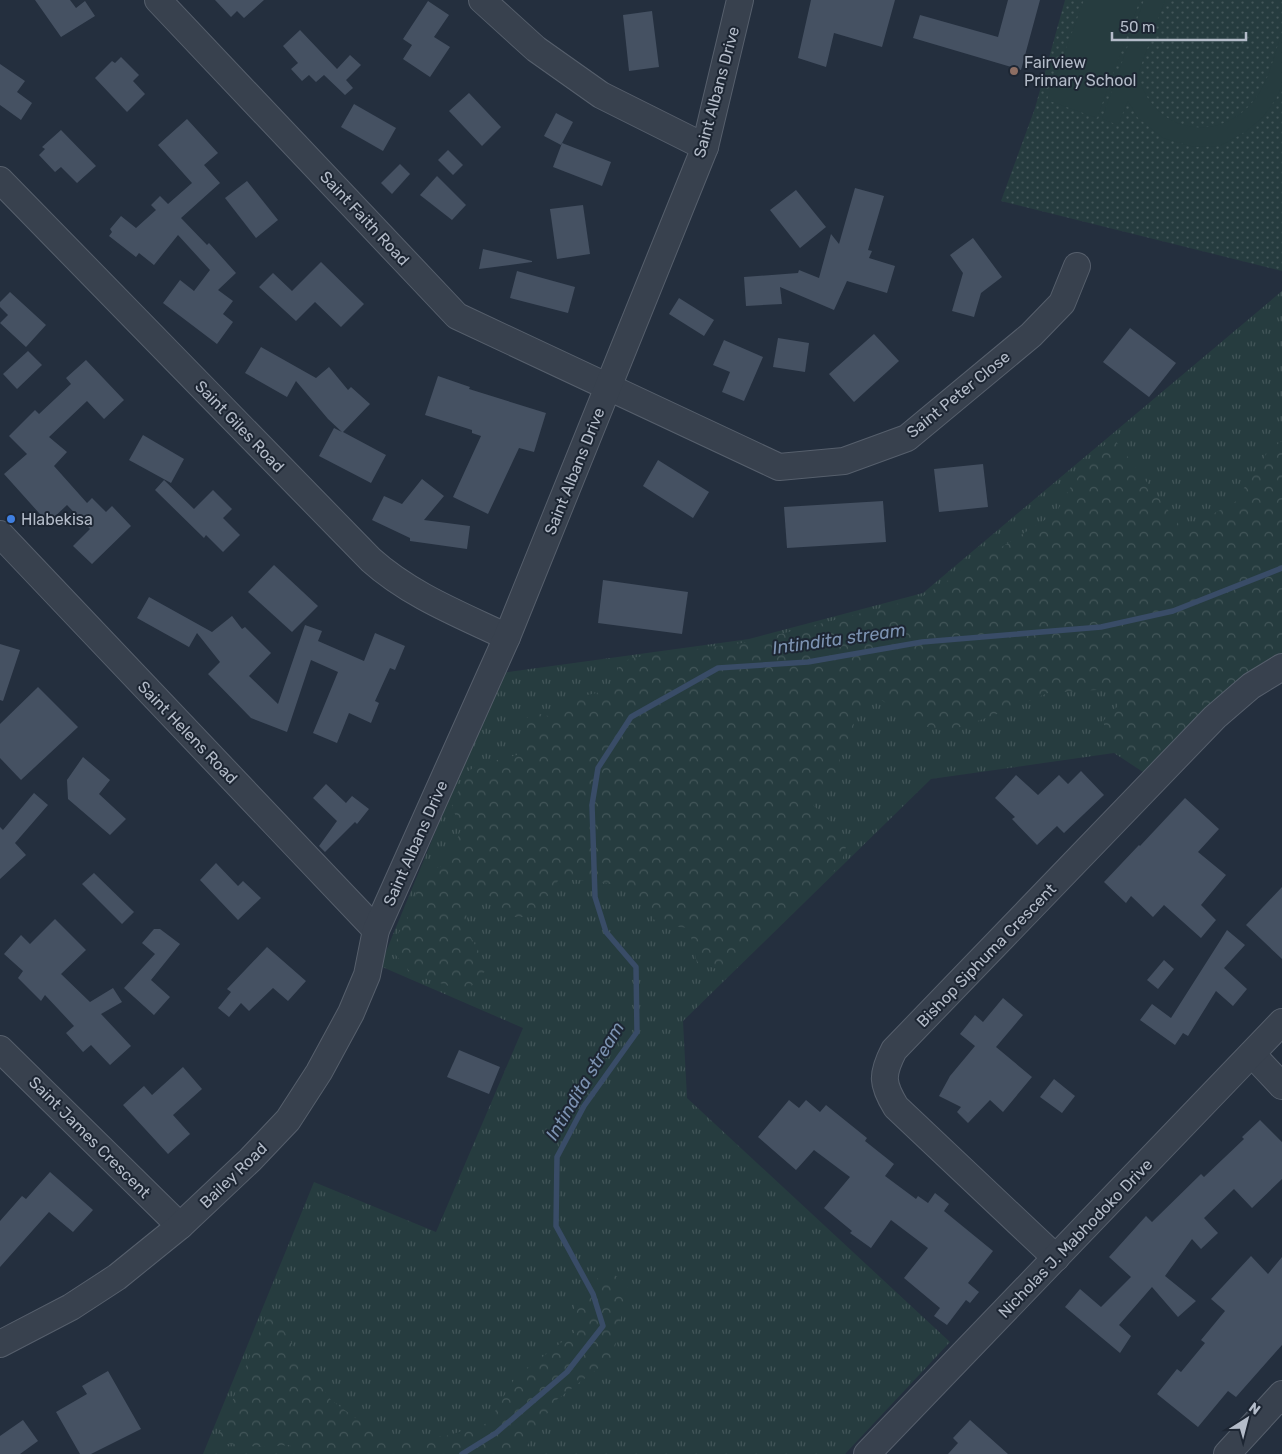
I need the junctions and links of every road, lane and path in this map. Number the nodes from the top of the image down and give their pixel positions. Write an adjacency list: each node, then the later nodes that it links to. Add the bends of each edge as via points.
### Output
1 (158, 0): 7 (street, Saint Faith Road, via 457,316)
2 (482, 0): 4 (street, via 536,49 601,95)
3 (740, 0): 4 (street, Saint Albans Drive)
4 (705, 147): 7 (street, Saint Albans Drive)
5 (0, 180): 9 (street, Saint Giles Road, via 371,560 419,595)
6 (1077, 266): 7 (street, Saint Peter Close, via 1062,303 1031,335 907,438 844,461 779,467)
7 (608, 386): 9 (street, Saint Albans Drive)
8 (0, 534): 11 (street, Saint Helens Road)
9 (507, 637): 11 (street, Saint Albans Drive)
10 (1282, 667): 17 (street, Bishop Siphuma Crescent, via 1251,686 1215,717 894,1050 886,1066 887,1092 896,1107)
11 (376, 930): 16 (street, Bailey Road, via 367,975 351,1013 288,1120)
12 (1282, 1022): 14 (street, Nicholas J. Mabhodoko Drive)
13 (0, 1049): 16 (street, Saint James Crescent)
14 (1252, 1054): 15 (street); 17 (street, Nicholas J. Mabhodoko Drive)
15 (1282, 1086)
16 (180, 1226): 18 (street, Bailey Road, via 117,1277 71,1307)
17 (1056, 1258): 20 (street, Nicholas J. Mabhodoko Drive)
18 (0, 1344)
19 (1282, 1394): 21 (street)
20 (867, 1454)
21 (1227, 1454)

